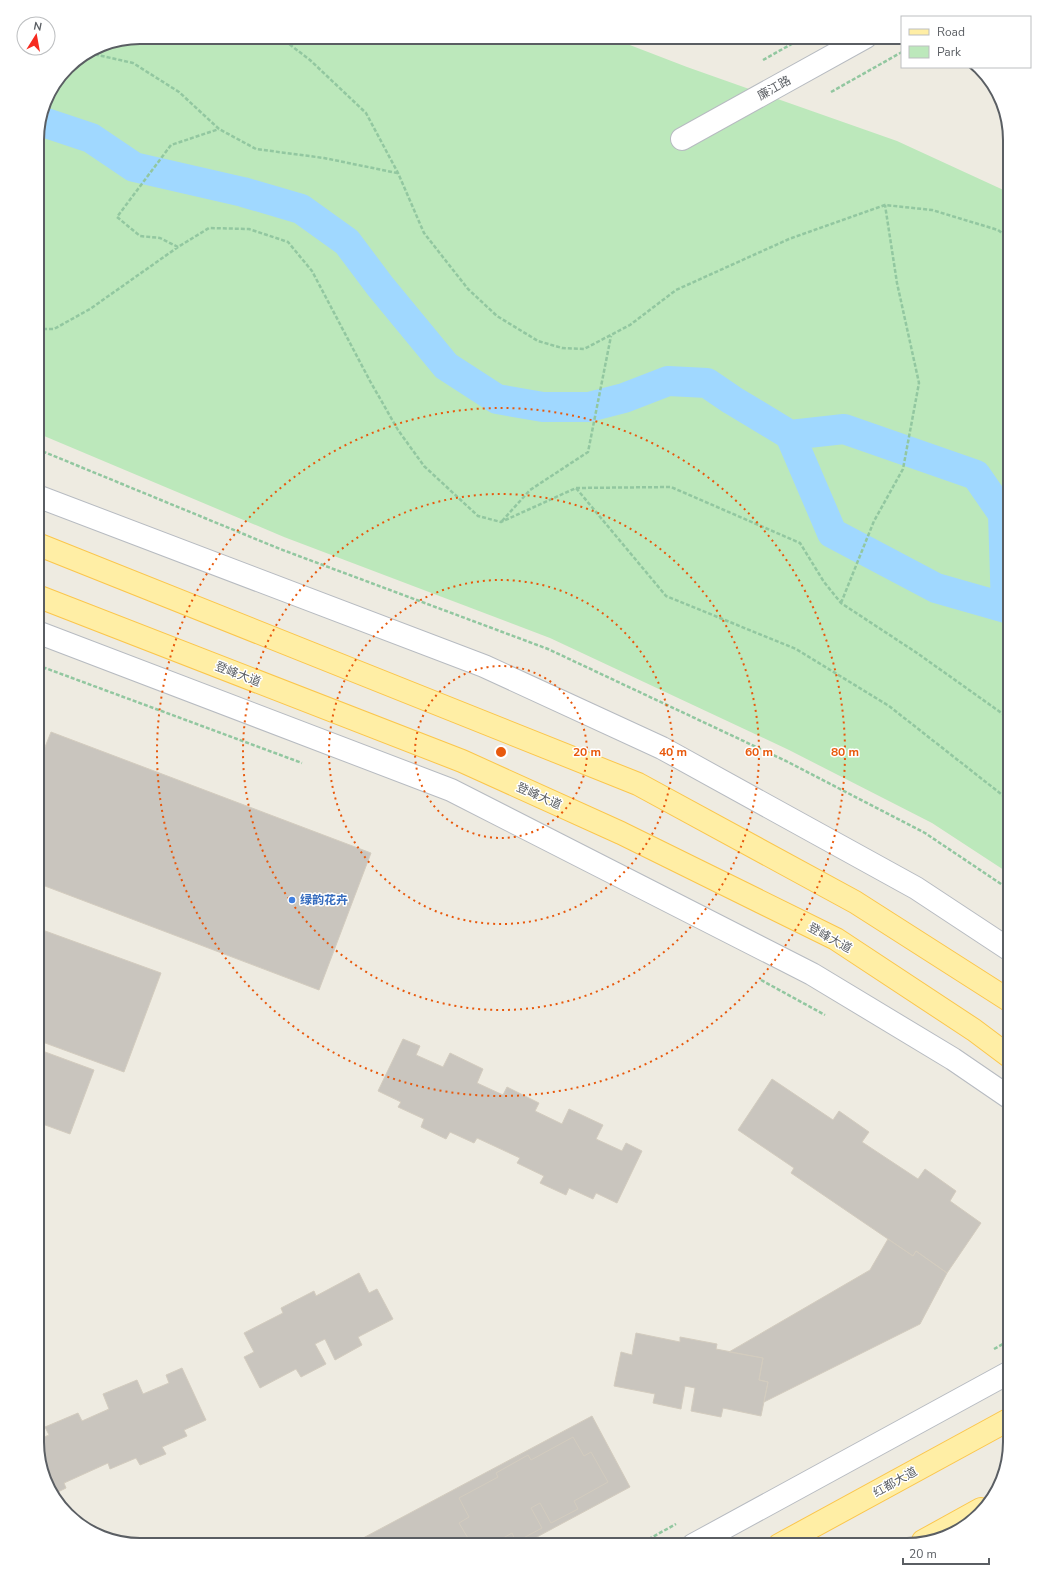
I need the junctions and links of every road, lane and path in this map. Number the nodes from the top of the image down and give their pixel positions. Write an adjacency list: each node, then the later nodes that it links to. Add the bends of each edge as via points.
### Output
1 (289, 44): 10 (path, via 310,60 366,113)
2 (792, 44): 6 (path)
3 (853, 44): 9 (street, 廉江路)
4 (901, 53): 7 (path)
5 (96, 55): 8 (path, via 133,63 179,92)
6 (763, 60)
7 (831, 92)
8 (219, 129): 10 (path, via 256,149 324,158); 13 (path, via 171,145 117,217 140,236 160,238)
9 (682, 139)
10 (398, 173): 15 (path, via 424,233 468,289 497,316 538,341 562,348 584,348)
11 (885, 206): 12 (path, via 932,210); 15 (path, via 789,239 676,290); 22 (path, via 897,283 919,383 902,469 874,521)
12 (1003, 233)
13 (178, 247): 14 (path, via 84,312 54,329); 19 (path, via 209,228 249,229 288,242 312,271 398,430 424,466 478,516)
14 (44, 329)
15 (612, 336): 19 (path, via 588,452 530,490)
16 (44, 451): 28 (path, via 280,549 548,649 786,760 925,833)
17 (576, 488): 19 (path); 22 (path, via 671,487 685,493 800,543 824,582); 27 (path, via 666,596 796,649 889,706)
18 (44, 499): 29 (street, via 484,666 662,748 916,888)
19 (501, 522)
20 (44, 547): 31 (main road, via 638,784 855,902)
21 (44, 599): 33 (main road, 登峰大道, via 462,761 621,833 836,939)
22 (841, 603): 25 (path)
23 (44, 635): 34 (street, via 452,790 812,974 953,1059)
24 (44, 667): 26 (path)
25 (1003, 714)
26 (306, 765)
27 (1003, 796)
28 (1003, 885)
29 (1003, 945)
30 (758, 978): 32 (path)
31 (1003, 997)
32 (828, 1016)
33 (1003, 1052)
34 (1003, 1093)
35 (1003, 1376): 39 (street)
36 (1003, 1422): 40 (main road, 红都大道)
37 (966, 1517): 38 (main road)
38 (937, 1533)
39 (706, 1538)
40 (792, 1538)

